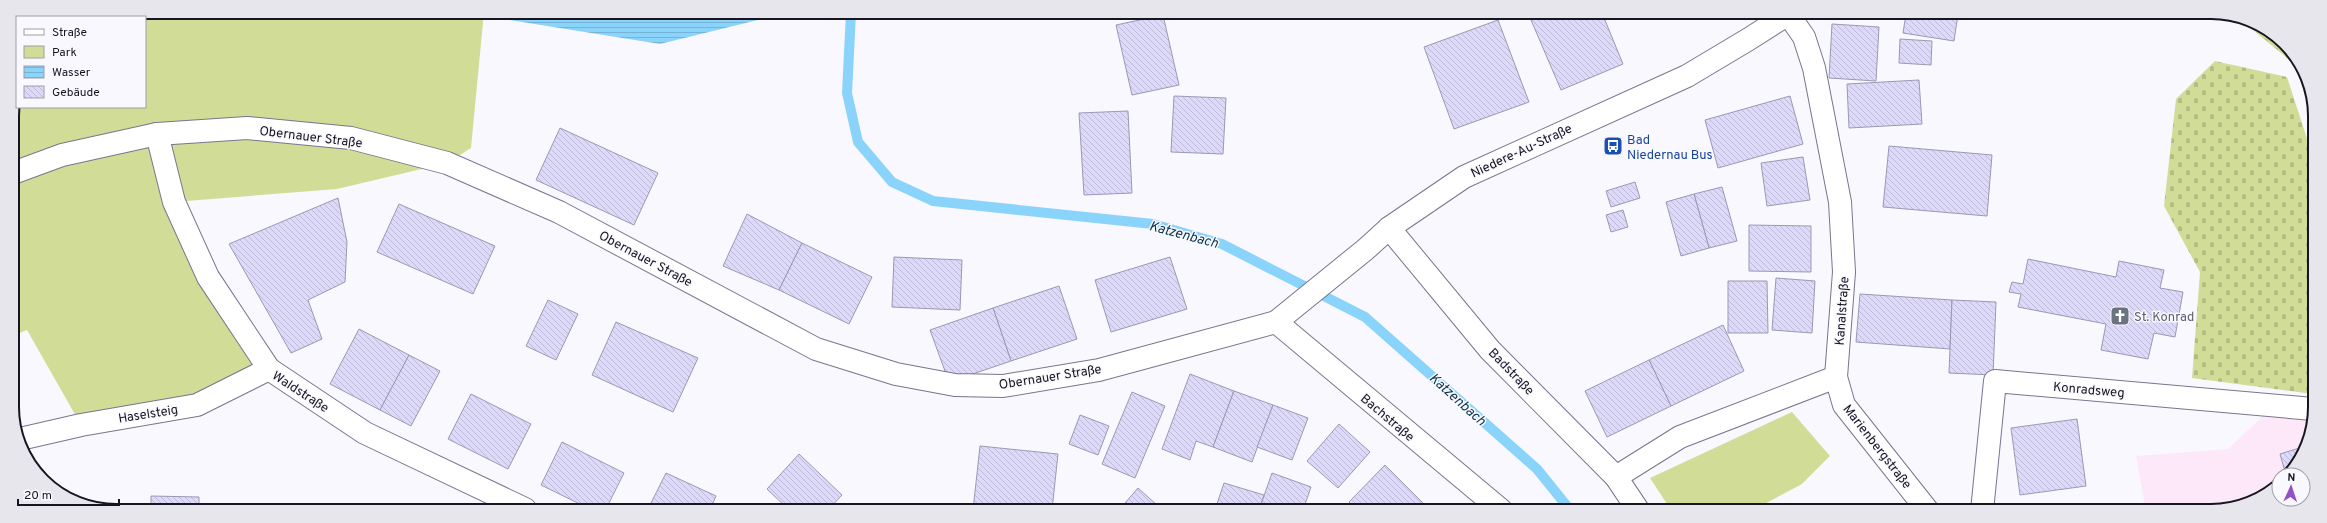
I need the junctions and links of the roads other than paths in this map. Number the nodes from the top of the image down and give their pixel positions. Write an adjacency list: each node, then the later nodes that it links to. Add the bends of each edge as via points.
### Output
1 (1780, 19): 5 (street, Niedere-Au-Straße, via 1687,76 1464,176)
2 (1791, 19): 8 (street, Kanalstraße, via 1804,37 1814,68 1840,202 1844,272)
3 (157, 134): 4 (street, Obernauer Straße, via 62,155); 6 (street, Obernauer Straße, via 247,128 351,138 447,162 559,212 816,348 896,374 955,385 1003,386 1099,370); 7 (street, Waldstraße, via 174,202 208,277)
4 (19, 171)
5 (1390, 228): 6 (street, Niedere-Au-Straße); 11 (street, Badstraße, via 1490,350)
6 (1276, 322): 13 (street, Bachstraße)
7 (269, 369): 10 (street, Haselsteig, via 197,405 81,424); 12 (street, Waldstraße, via 365,433)
8 (1836, 377): 11 (street, via 1680,437); 15 (street, Marienbergstraße, via 1844,405)
9 (2308, 409): 16 (street, Konradsweg, via 1995,381)
10 (24, 438)
11 (1616, 477): 14 (street, Badstraße)
12 (515, 504)
13 (1494, 504)
14 (1634, 504)
15 (1922, 504)
16 (1983, 504)

